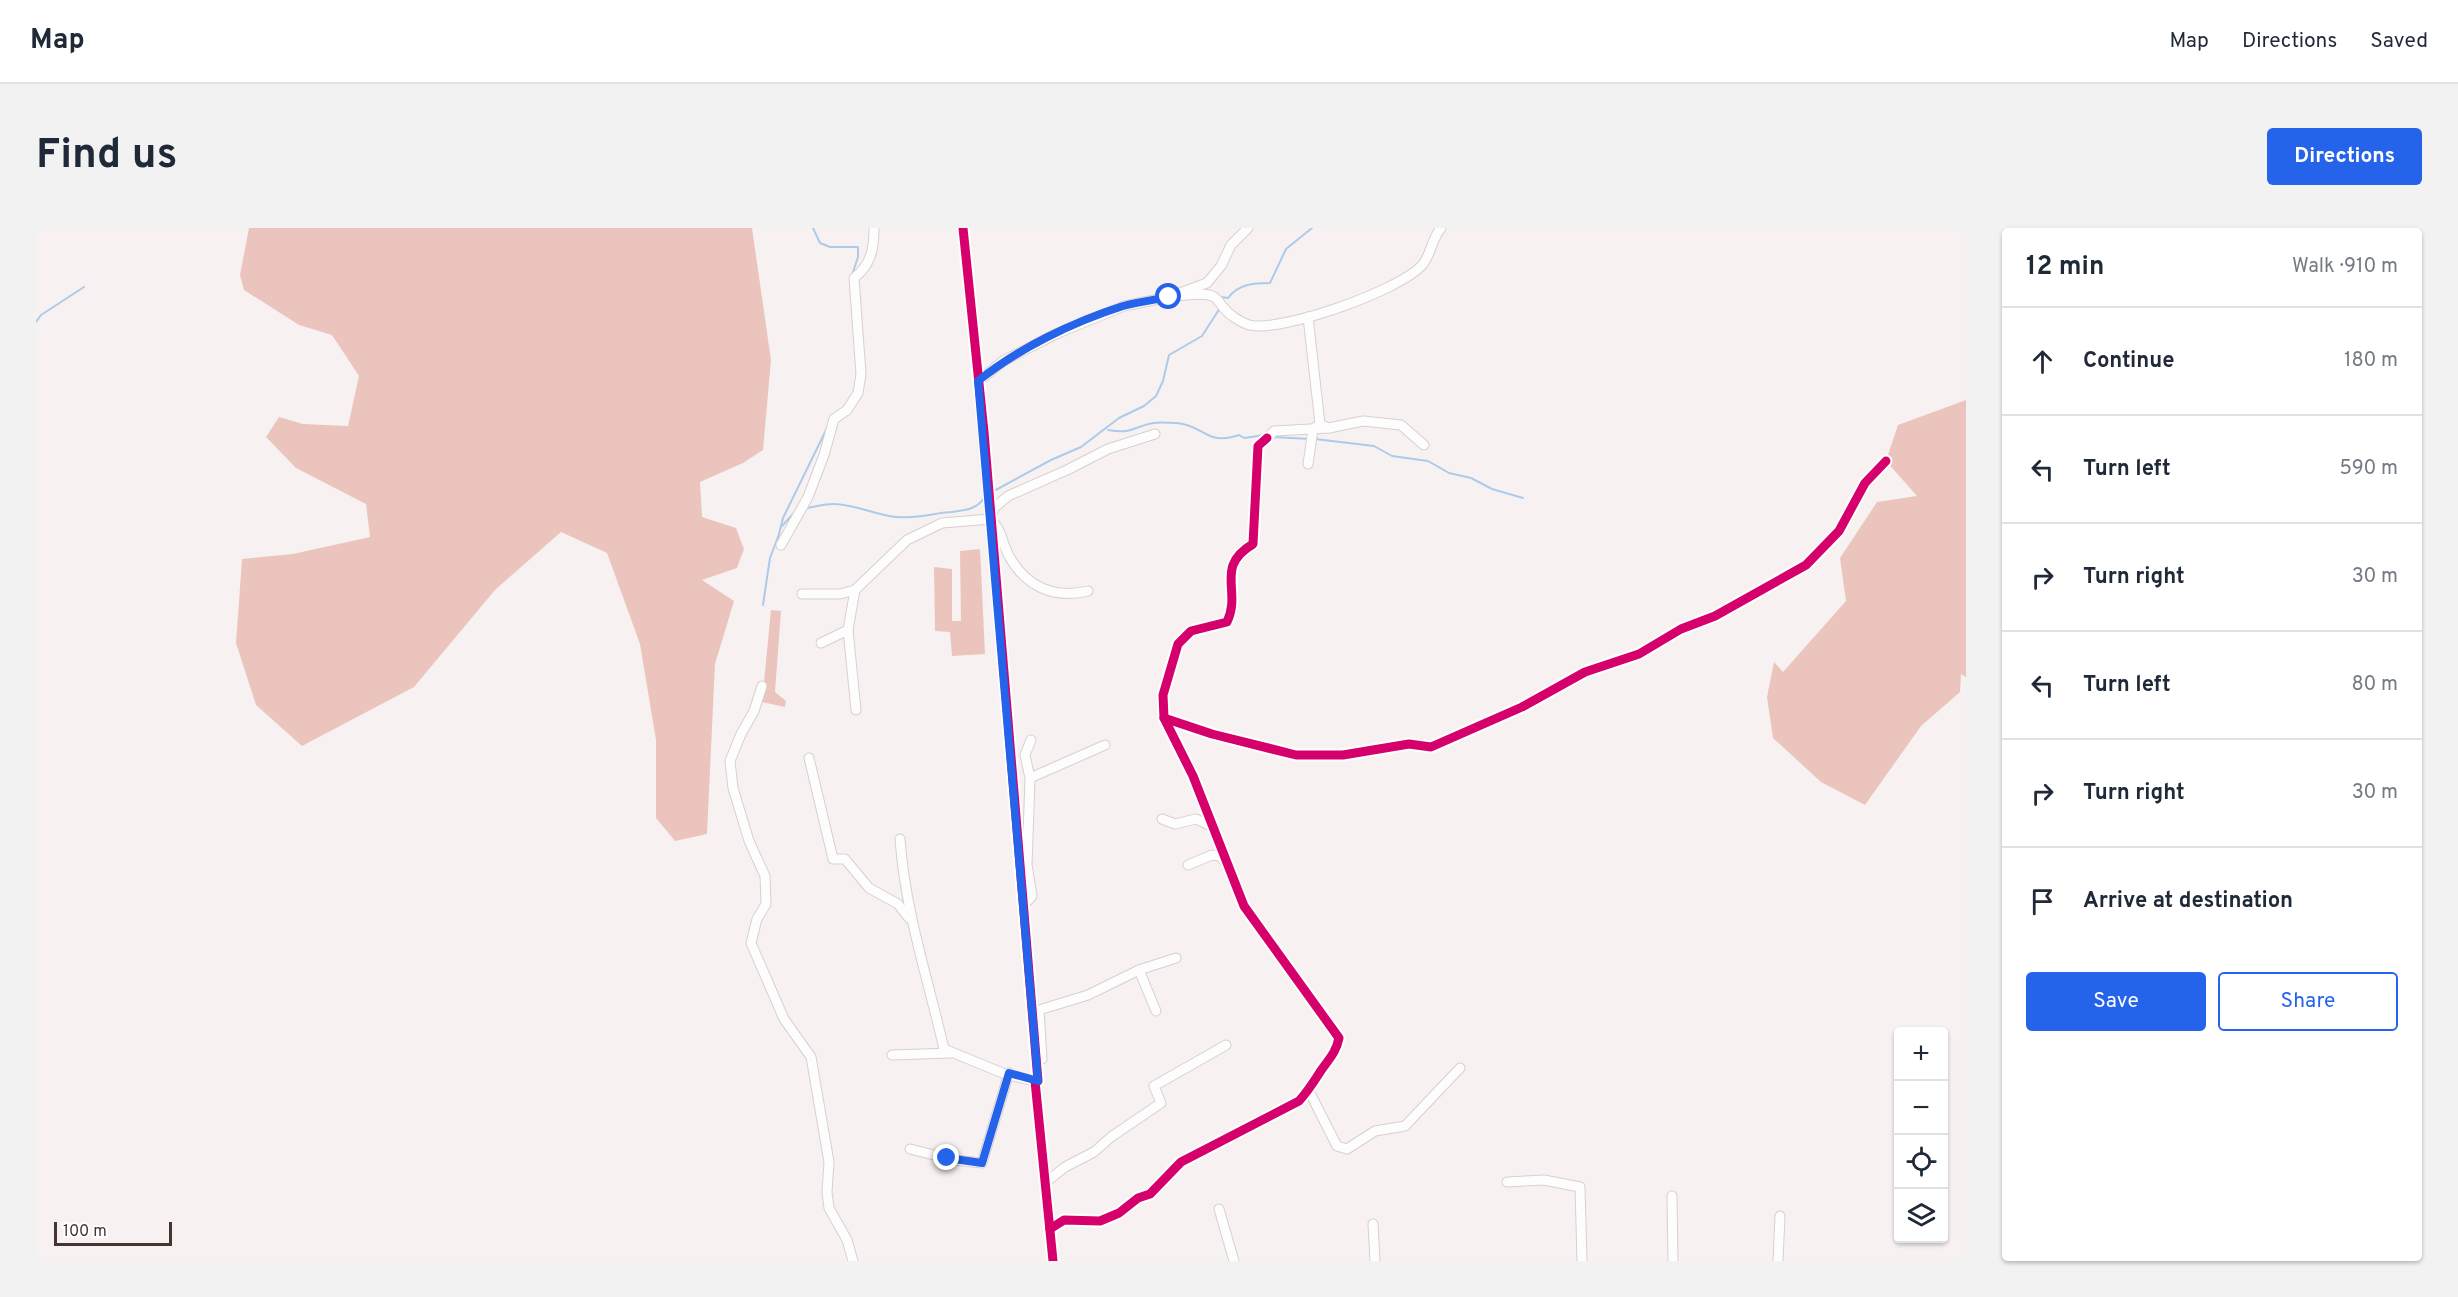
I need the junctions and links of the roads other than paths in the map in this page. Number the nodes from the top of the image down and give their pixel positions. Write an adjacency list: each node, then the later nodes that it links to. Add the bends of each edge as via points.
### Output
1 (874, 228): 14 (street, via 873,251 863,271 854,278 861,374 858,393 847,411 834,419 808,497)
2 (963, 228): 7 (street)
3 (1441, 228): 6 (street, via 1413,273 1349,306)
4 (1244, 230): 5 (street, via 1207,283)
5 (1169, 297): 6 (street, via 1211,295 1225,310 1249,325); 7 (street, via 1124,306 1058,333 1003,361)
6 (1308, 317): 8 (street)
7 (978, 381): 13 (street)
8 (1321, 427): 10 (street, via 1363,421 1401,425); 12 (street); 22 (street, via 1274,431 1258,446 1252,544 1238,553 1232,564 1231,613 1227,622 1191,631 1178,644 1163,695)
9 (1155, 434): 13 (street, via 1108,449 1008,495 994,508)
10 (1424, 445)
11 (1886, 460): 22 (street, via 1865,483 1839,531 1806,565 1639,654 1584,672 1522,707 1431,747 1409,744 1343,755 1296,754)
12 (1308, 464)
13 (990, 519): 15 (street, via 942,523 907,540); 16 (street, via 1000,529 1016,567 1032,583 1070,595); 32 (street)
14 (781, 545)
15 (855, 590): 17 (street); 18 (street)
16 (1088, 591)
17 (802, 594)
18 (848, 630): 19 (street); 21 (street)
19 (821, 644)
20 (762, 686): 52 (street, via 730,762 746,831 765,876 766,904 757,919 751,943 784,1019 811,1057 830,1162 829,1208 847,1240)
21 (856, 711)
22 (1164, 718): 28 (street)
23 (1031, 740): 26 (street, via 1025,754)
24 (1105, 745): 26 (street)
25 (809, 758): 33 (street, via 833,859 845,859 869,888 898,904)
26 (1030, 778): 32 (street, via 1027,865 1032,896)
27 (1162, 819): 28 (street, via 1175,824 1196,819)
28 (1213, 827): 31 (street)
29 (900, 839): 33 (street)
30 (1188, 865): 31 (street, via 1212,855 1220,856)
31 (1228, 866): 43 (street, via 1244,906 1339,1038 1337,1050)
32 (1023, 906): 42 (street)
33 (913, 925): 38 (street, via 944,1049)
34 (1176, 958): 35 (street)
35 (1139, 970): 36 (street); 42 (street, via 1088,995 1040,1011 1042,1075)
36 (1156, 1011)
37 (1226, 1045): 45 (street, via 1154,1086 1161,1103)
38 (951, 1053): 39 (street); 41 (street)
39 (892, 1055)
40 (1460, 1068): 43 (street, via 1405,1126 1375,1131 1347,1149 1337,1146)
41 (1009, 1073): 42 (street); 44 (street, via 982,1163)
42 (1036, 1081): 45 (street)
43 (1309, 1091): 51 (street, via 1299,1101 1181,1162 1150,1194 1119,1213 1100,1221 1064,1220)
44 (910, 1149)
45 (1046, 1182): 51 (street)
46 (1507, 1182): 56 (street, via 1544,1180 1580,1187)
47 (1672, 1196): 57 (street)
48 (1219, 1209): 54 (street)
49 (1780, 1216): 58 (street)
50 (1374, 1224): 55 (street)
51 (1050, 1229): 53 (street)
52 (853, 1261)
53 (1053, 1261)
54 (1234, 1261)
55 (1375, 1261)
56 (1582, 1261)
57 (1673, 1261)
58 (1778, 1261)

